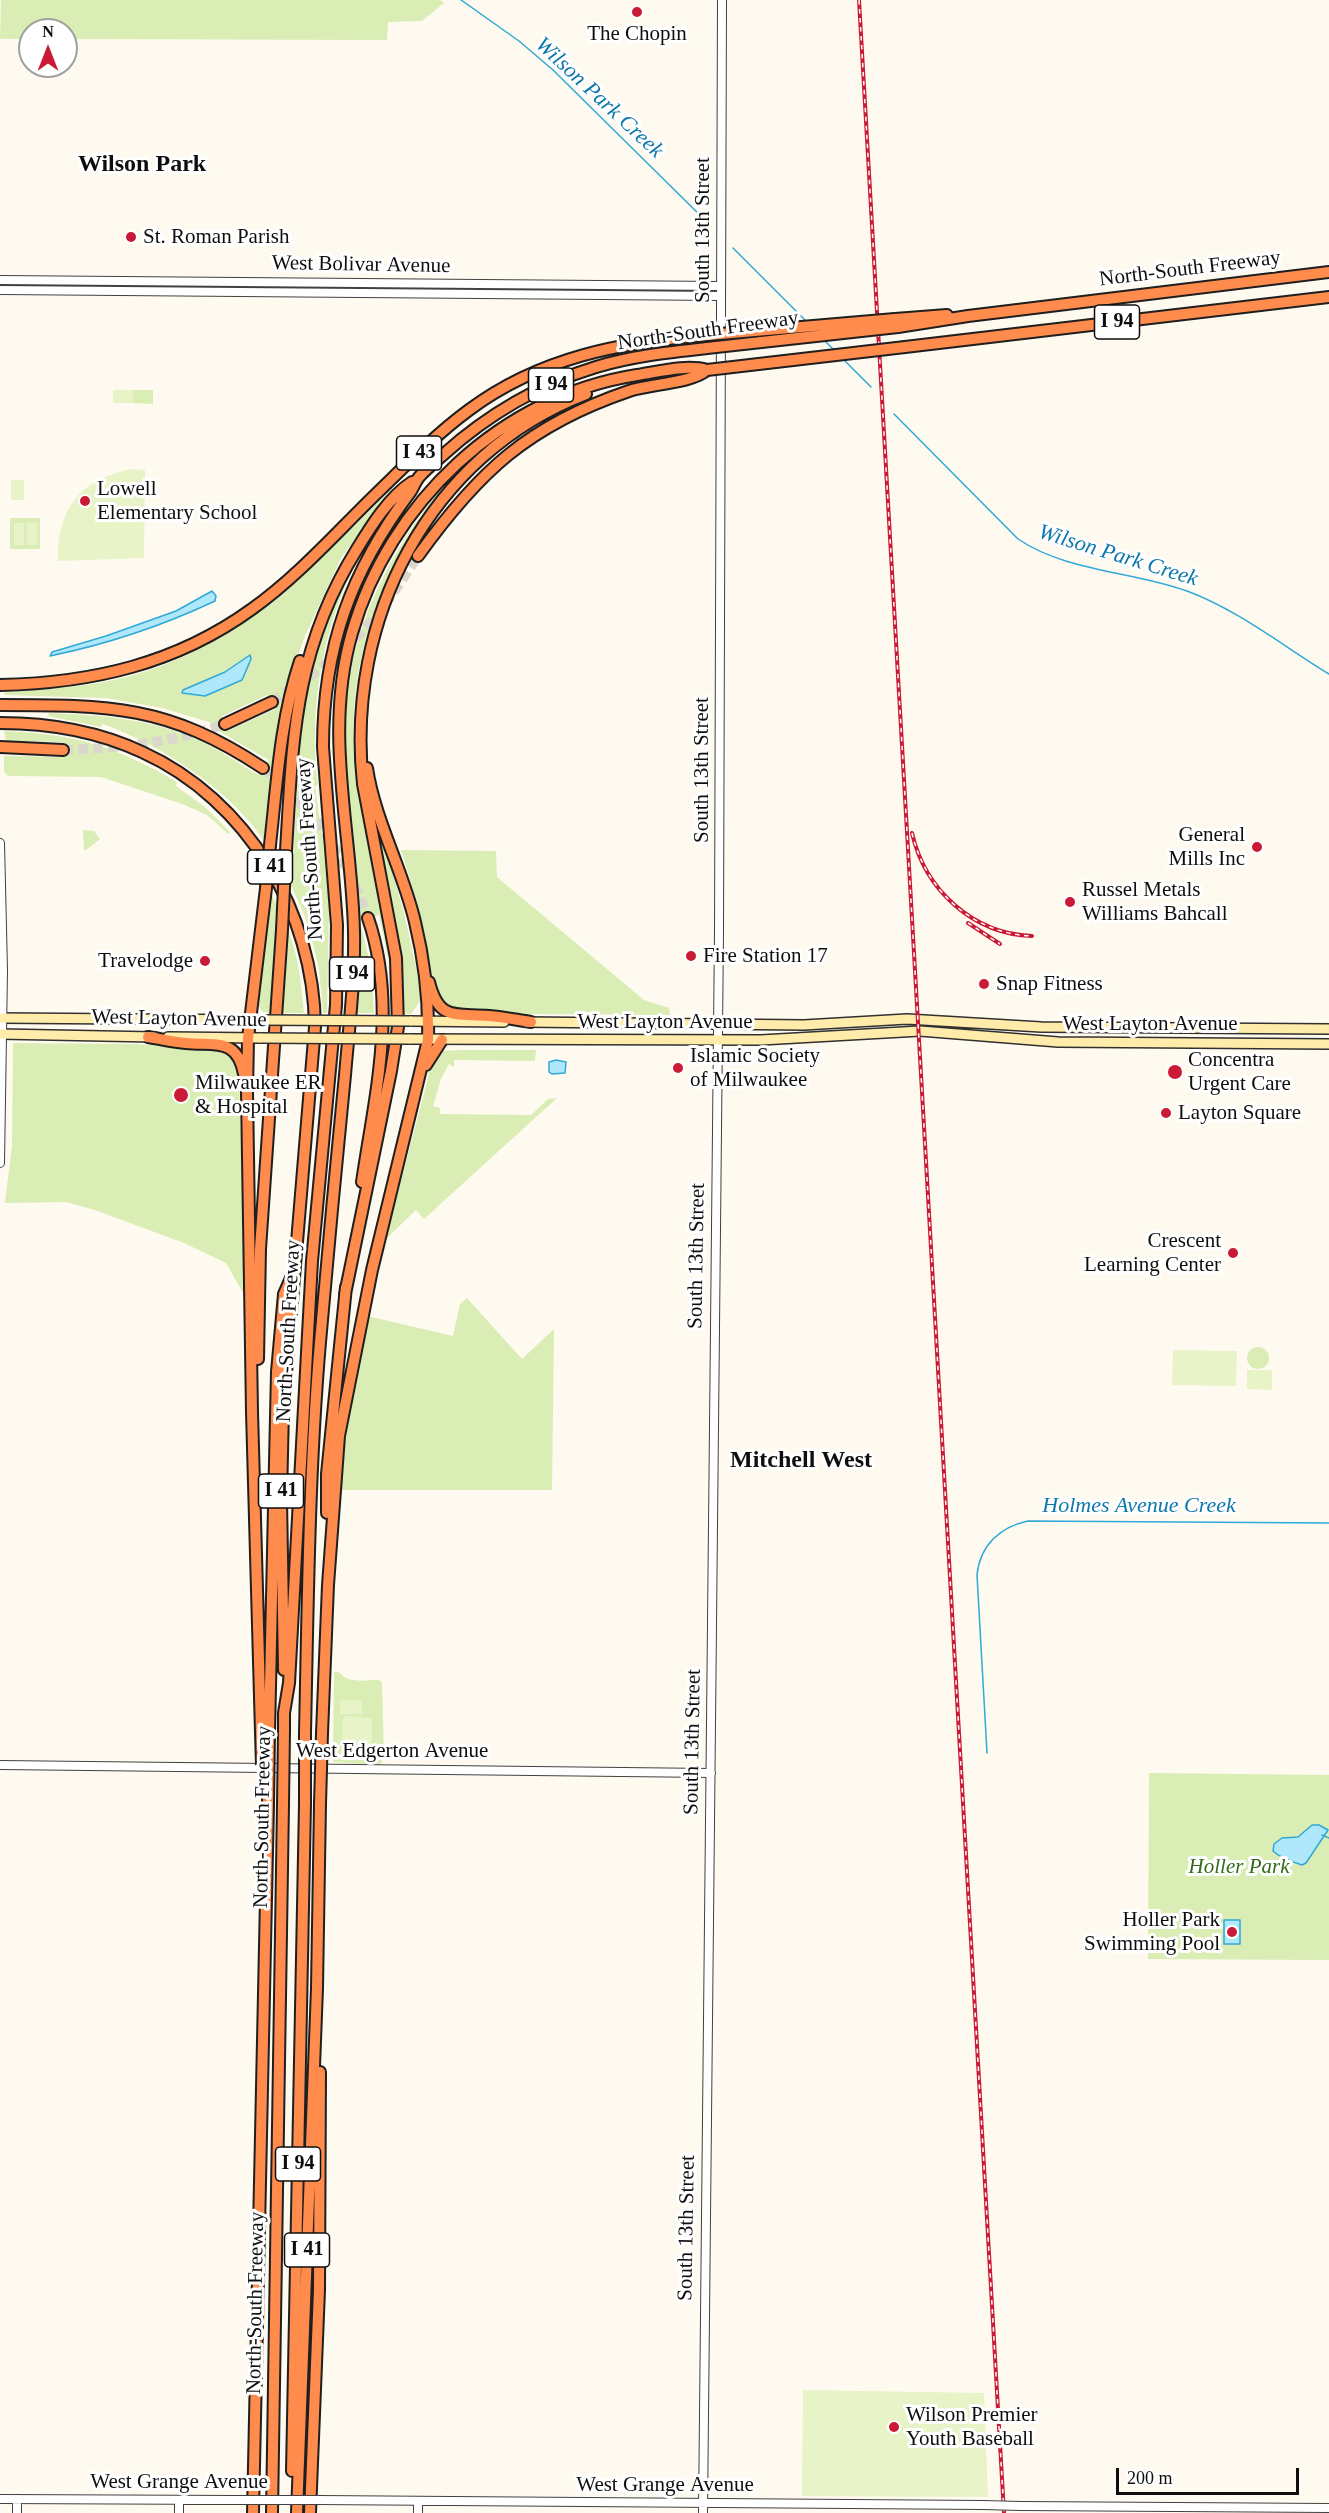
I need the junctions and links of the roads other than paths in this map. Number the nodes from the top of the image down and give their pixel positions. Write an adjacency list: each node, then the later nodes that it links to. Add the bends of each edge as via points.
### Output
1 (722, 0): 6 (street, South 13th Street)
2 (1329, 272): 12 (highway, North-South Freeway / I 94)
3 (0, 280): 4 (street, West Bolivar Avenue)
4 (498, 284): 5 (street, West Bolivar Avenue); 8 (street)
5 (675, 286): 6 (street, West Bolivar Avenue); 9 (street)
6 (721, 286): 10 (street, South 13th Street)
7 (0, 291): 8 (street, West Bolivar Avenue)
8 (498, 295): 9 (street, West Bolivar Avenue)
9 (675, 296): 10 (street, West Bolivar Avenue)
10 (721, 296): 36 (street, South 13th Street)
11 (1329, 297): 13 (highway, North-South Freeway / I 94, bridge)
12 (896, 323): 15 (highway, North-South Freeway / I 94, bridge, via 628,359 594,368 513,403 462,438); 19 (highway, I 43, bridge, via 647,340 579,354 501,390 469,410 415,456 280,587 227,626 136,668 83,679)
13 (707, 370): 14 (highway, North-South Freeway / I 94, via 699,367); 16 (highway, via 700,376 647,386 590,405 533,436 476,482)
14 (649, 373): 21 (highway, via 579,397 527,424 498,444 454,485 417,535 388,591 376,627); 70 (highway, North-South Freeway / I 94, bridge, via 598,383 533,410 462,458 420,503 394,540 361,604 342,680 338,751 354,933 351,1008 312,1455)
15 (419, 477): 17 (highway, via 394,499 368,531 330,596); 52 (highway, North-South Freeway / I 94, via 359,572 340,622 326,690 323,747 337,925 336,1005 312,1261 289,1683)
16 (418, 556)
17 (315, 632): 33 (highway, bridge, via 304,650 286,709); 50 (highway, bridge, via 297,712 285,866 260,1249)
18 (0, 680): 19 (highway)
19 (27, 683): 20 (highway, I 43)
20 (0, 686)
21 (364, 688): 31 (highway, via 368,777 415,920); 49 (highway, via 360,757 396,958 398,1028)
22 (272, 702): 25 (highway)
23 (0, 705): 28 (highway, via 101,706 155,716 207,735)
24 (0, 723): 48 (highway, I 41, via 48,724 94,734 143,752 218,804 273,872 299,929 315,997)
25 (225, 724)
26 (0, 747): 27 (highway)
27 (63, 750)
28 (263, 768)
29 (0, 843): 32 (street)
30 (368, 918): 49 (highway, I 41, via 381,976 384,1030)
31 (422, 959): 34 (highway); 35 (highway, via 435,1001 445,1011 454,1016)
32 (2, 1018): 33 (main road, West Layton Avenue); 38 (street)
33 (250, 1020): 34 (main road, West Layton Avenue, bridge); 40 (highway)
34 (428, 1021): 35 (main road, West Layton Avenue); 42 (highway)
35 (531, 1022): 36 (main road, West Layton Avenue)
36 (718, 1025): 37 (main road, West Layton Avenue, via 907,1019 1035,1027); 41 (street, South 13th Street)
37 (1329, 1029)
38 (2, 1034): 39 (main road, West Layton Avenue); 47 (street)
39 (148, 1037): 40 (main road, West Layton Avenue); 46 (highway, via 224,1045 242,1064)
40 (248, 1038): 42 (main road, West Layton Avenue, bridge); 46 (highway)
41 (717, 1039): 43 (main road, West Layton Avenue); 44 (main road, West Layton Avenue, via 798,1039 920,1031 1058,1042); 55 (street, South 13th Street)
42 (428, 1040): 43 (main road, West Layton Avenue); 45 (highway)
43 (442, 1040): 45 (highway)
44 (1329, 1044)
45 (420, 1076): 51 (highway, via 372,1270 339,1436)
46 (247, 1093): 50 (highway)
47 (0, 1163)
48 (294, 1269): 52 (highway, I 41, via 281,1499); 53 (highway, via 284,1294 277,1372)
49 (345, 1294): 51 (highway, I 41, via 327,1474)
50 (256, 1515): 53 (highway)
51 (328, 1586): 56 (highway, I 41, bridge)
52 (284, 1713): 69 (highway, North-South Freeway / I 41, bridge)
53 (265, 1732): 68 (highway, bridge)
54 (0, 1766): 55 (street, West Edgerton Avenue)
55 (711, 1773): 62 (street, South 13th Street)
56 (317, 1988): 71 (highway, I 41); 72 (highway, via 319,2290)
57 (0, 2499): 58 (street, West Grange Avenue)
58 (17, 2499): 59 (street, West Grange Avenue); 66 (street)
59 (180, 2500): 60 (street, West Grange Avenue, bridge); 67 (street)
60 (418, 2501): 62 (street, West Grange Avenue); 73 (street)
61 (1329, 2508): 65 (street, West Grange Avenue)
62 (703, 2509): 63 (street, West Grange Avenue)
63 (760, 2509): 64 (street, West Grange Avenue)
64 (854, 2509): 65 (street, West Grange Avenue, bridge, via 983,2505)
65 (1262, 2510)
66 (17, 2513)
67 (179, 2513)
68 (251, 2513)
69 (272, 2513)
70 (292, 2513)
71 (297, 2513)
72 (310, 2513)
73 (418, 2513)

